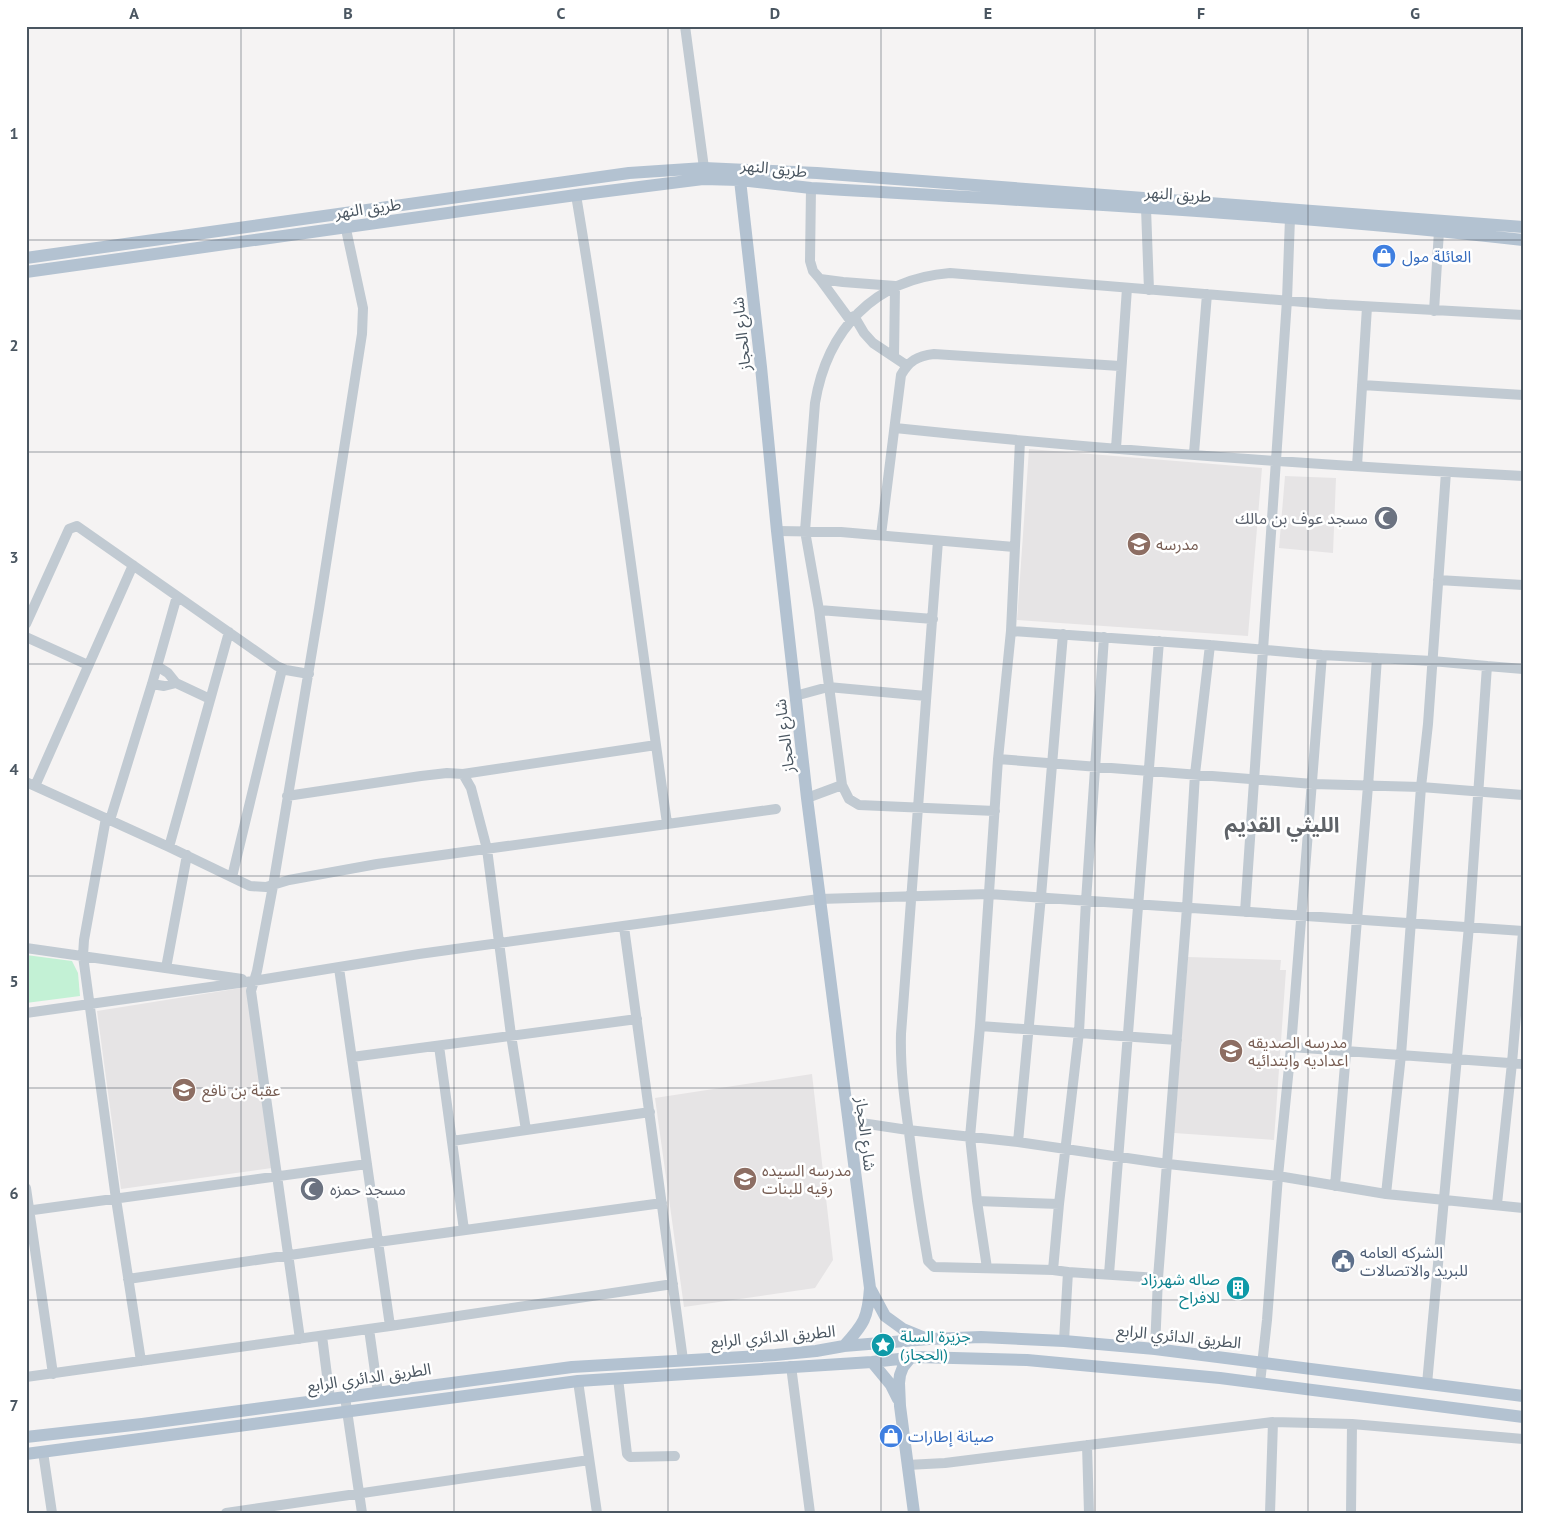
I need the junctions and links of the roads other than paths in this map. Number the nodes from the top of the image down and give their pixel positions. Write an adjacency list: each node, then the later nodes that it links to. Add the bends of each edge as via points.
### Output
1 (685, 26): 2 (street)
2 (704, 168): 7 (main road, طريق النهر, via 629,173); 9 (main road, طريق النهر, via 817,173)
3 (740, 180): 4 (main road, طريق النهر); 5 (main road, طريق النهر, via 703,179); 38 (main road, شارع الحجاز)
4 (811, 188): 6 (main road, طريق النهر); 15 (street, via 810,262)
5 (576, 195): 10 (main road, طريق النهر); 73 (street, via 599,332)
6 (1146, 208): 8 (main road, طريق النهر); 18 (street)
7 (343, 214): 10 (street); 13 (main road, طريق النهر)
8 (1290, 218): 11 (main road, طريق النهر); 20 (street)
9 (1523, 227)
10 (346, 228): 14 (main road, طريق النهر); 66 (street, via 363,308 362,334)
11 (1439, 231): 12 (main road, طريق النهر); 22 (street)
12 (1523, 240)
13 (26, 258)
14 (26, 272)
15 (820, 279): 16 (street); 24 (street)
16 (895, 286): 17 (street, via 920,277 950,273); 24 (street); 25 (street)
17 (1127, 288): 18 (street); 27 (street)
18 (1148, 290): 19 (street)
19 (1206, 294): 20 (street); 33 (street)
20 (1287, 300): 21 (street); 34 (street)
21 (1367, 307): 22 (street); 28 (street)
22 (1434, 311): 23 (street)
23 (1523, 316)
24 (852, 318): 25 (street, via 873,343); 39 (street, via 826,362 818,386)
25 (894, 357): 26 (street)
26 (906, 365): 27 (street, via 922,355 934,354); 30 (street, via 901,375)
27 (1120, 366): 32 (street)
28 (1362, 385): 29 (street); 35 (street)
29 (1523, 395)
30 (895, 428): 31 (street); 40 (street)
31 (1020, 441): 32 (street); 42 (street)
32 (1116, 448): 33 (street)
33 (1194, 454): 34 (street)
34 (1276, 461): 35 (street); 57 (street)
35 (1357, 466): 36 (street)
36 (1446, 472): 37 (street); 44 (street)
37 (1523, 476)
38 (777, 531): 39 (street); 70 (main road, شارع الحجاز)
39 (804, 531): 40 (street); 47 (street)
40 (881, 536): 41 (street)
41 (938, 541): 42 (street); 48 (street)
42 (1014, 547): 50 (street)
43 (133, 565): 46 (street); 49 (street, via 79,527 71,527); 61 (street)
44 (1438, 580): 45 (street); 60 (street)
45 (1523, 585)
46 (177, 596): 51 (street); 62 (street)
47 (819, 610): 48 (street); 69 (street)
48 (933, 619): 71 (street)
49 (26, 624)
50 (1011, 630): 52 (street); 74 (street)
51 (229, 632): 64 (street); 72 (street)
52 (1064, 634): 54 (street); 75 (street)
53 (26, 637): 61 (street)
54 (1104, 637): 55 (street); 76 (street)
55 (1159, 641): 56 (street); 77 (street)
56 (1210, 645): 57 (street); 79 (street)
57 (1263, 650): 58 (street); 80 (street)
58 (1322, 655): 59 (street); 82 (street)
59 (1377, 658): 60 (street); 84 (street)
60 (1432, 661): 63 (street); 85 (street)
61 (88, 665): 81 (street)
62 (157, 666): 67 (street); 68 (street)
63 (1487, 666): 65 (street); 86 (street)
64 (282, 669): 66 (street); 98 (street)
65 (1523, 669)
66 (309, 674): 87 (street)
67 (176, 683): 68 (street, via 168,686); 72 (street)
68 (152, 684): 93 (street)
69 (828, 687): 70 (street); 71 (street); 83 (street)
70 (796, 696): 89 (main road, شارع الحجاز)
71 (926, 696): 90 (street)
72 (210, 699): 95 (street)
73 (656, 745): 78 (street); 94 (street)
74 (998, 759): 75 (street); 92 (street)
75 (1052, 764): 76 (street); 102 (street)
76 (1095, 768): 77 (street); 104 (street)
77 (1148, 771): 79 (street); 105 (street)
78 (463, 774): 87 (street, via 421,776); 96 (street, via 471,788)
79 (1195, 774): 80 (street); 106 (street)
80 (1254, 778): 82 (street); 107 (street)
81 (29, 783): 93 (street)
82 (1313, 784): 84 (street); 108 (street)
83 (842, 785): 89 (street); 90 (street, via 845,795 854,803)
84 (1368, 786): 85 (street); 109 (street)
85 (1421, 787): 86 (street); 110 (street)
86 (1479, 792): 88 (street); 111 (street)
87 (287, 796): 99 (street)
88 (1523, 796)
89 (807, 798): 103 (main road, شارع الحجاز)
90 (918, 808): 92 (street); 101 (street)
91 (776, 809): 94 (street)
92 (994, 811): 100 (street)
93 (108, 819): 95 (street); 116 (street, via 84,940)
94 (667, 823): 96 (street)
95 (169, 847): 97 (street)
96 (487, 849): 99 (street, via 377,864 289,880); 114 (street)
97 (187, 855): 98 (street); 117 (street)
98 (232, 878): 99 (street, via 250,886)
99 (273, 886): 119 (street)
100 (989, 894): 101 (street); 102 (street); 123 (street)
101 (910, 896): 103 (street); 140 (street, via 900,1066)
102 (1042, 896): 104 (street); 124 (street)
103 (819, 899): 112 (street); 138 (main road, شارع الحجاز)
104 (1086, 901): 105 (street); 125 (street)
105 (1139, 904): 106 (street); 127 (street)
106 (1187, 908): 107 (street); 128 (street)
107 (1245, 912): 108 (street)
108 (1301, 916): 109 (street); 130 (street)
109 (1357, 920): 110 (street); 131 (street)
110 (1411, 923): 111 (street); 132 (street)
111 (1469, 926): 113 (street); 134 (street)
112 (624, 927): 114 (street); 122 (street)
113 (1523, 931): 135 (street)
114 (499, 943): 118 (street); 126 (street)
115 (26, 948): 116 (street)
116 (84, 956): 117 (street); 120 (street)
117 (166, 968): 119 (street)
118 (339, 968): 119 (street); 133 (street)
119 (253, 981): 120 (street); 149 (street, via 251,991)
120 (91, 1004): 121 (street); 153 (street)
121 (26, 1013)
122 (637, 1019): 126 (street); 137 (street)
123 (980, 1026): 124 (street); 141 (street)
124 (1029, 1030): 125 (street); 143 (street)
125 (1079, 1032): 127 (street); 144 (street)
126 (511, 1035): 129 (street); 139 (street)
127 (1127, 1036): 128 (street); 145 (street)
128 (1176, 1040): 147 (street)
129 (439, 1046): 133 (street); 142 (street)
130 (1291, 1047): 131 (street); 148 (street)
131 (1346, 1052): 132 (street); 150 (street)
132 (1400, 1055): 134 (street); 152 (street)
133 (352, 1057): 146 (street)
134 (1456, 1060): 135 (street); 155 (street)
135 (1512, 1064): 136 (street); 158 (street)
136 (1523, 1064)
137 (650, 1112): 139 (street); 156 (street)
138 (848, 1121): 140 (street); 171 (main road, شارع الحجاز)
139 (526, 1130): 142 (street)
140 (908, 1130): 141 (street); 164 (street, via 928,1261 934,1267)
141 (970, 1137): 143 (street); 154 (street)
142 (452, 1141): 161 (street)
143 (1018, 1142): 144 (street)
144 (1066, 1150): 145 (street); 157 (street)
145 (1119, 1157): 147 (street); 167 (street)
146 (367, 1164): 149 (street); 162 (street)
147 (1168, 1164): 148 (street); 168 (street)
148 (1278, 1176): 150 (street); 184 (street)
149 (277, 1177): 153 (street); 163 (street)
150 (1335, 1186): 152 (street)
151 (26, 1188): 160 (street)
152 (1386, 1194): 155 (street)
153 (116, 1199): 160 (street); 169 (street)
154 (977, 1201): 157 (street); 164 (street)
155 (1444, 1201): 158 (street); 191 (street)
156 (662, 1203): 161 (street); 170 (street)
157 (1059, 1204): 165 (street)
158 (1496, 1204): 159 (street)
159 (1523, 1208)
160 (28, 1211): 186 (street)
161 (464, 1230): 162 (street)
162 (378, 1242): 163 (street); 172 (street)
163 (289, 1255): 169 (street); 175 (street)
164 (987, 1268): 165 (street)
165 (1053, 1270): 166 (street)
166 (1068, 1272): 167 (street); 177 (street)
167 (1109, 1274): 168 (street)
168 (1158, 1278): 179 (street)
169 (128, 1279): 182 (street)
170 (674, 1284): 172 (street); 181 (street)
171 (870, 1288): 176 (main road, شارع الحجاز, via 885,1316 903,1329); 178 (main road, شارع الحجاز, via 865,1319)
172 (390, 1326): 173 (street)
173 (369, 1329): 174 (street); 192 (street)
174 (322, 1336): 175 (street); 195 (street)
175 (300, 1339): 182 (street)
176 (928, 1339): 177 (main road, الطريق الدائري الرابع, via 981,1337); 178 (main road, الطريق الدائري الرابع)
177 (1064, 1341): 179 (main road, الطريق الدائري الرابع)
178 (844, 1346): 181 (main road, الطريق الدائري الرابع)
179 (1155, 1349): 184 (main road, الطريق الدائري الرابع)
180 (911, 1357): 183 (main road, الطريق الدائري الرابع); 190 (main road, الطريق الدائري الرابع, via 1027,1360); 196 (main road, via 900,1375)
181 (683, 1360): 192 (main road, الطريق الدائري الرابع, via 572,1367)
182 (141, 1361): 186 (street)
183 (872, 1362): 185 (main road, الطريق الدائري الرابع); 196 (main road, via 891,1385)
184 (1263, 1362): 190 (street); 191 (main road, الطريق الدائري الرابع)
185 (790, 1366): 188 (main road, الطريق الدائري الرابع); 214 (street)
186 (52, 1374): 187 (street)
187 (26, 1377)
188 (618, 1378): 189 (main road, الطريق الدائري الرابع); 206 (street, via 627,1454 630,1457)
189 (578, 1381): 197 (main road, الطريق الدائري الرابع); 207 (street)
190 (1260, 1383): 198 (main road, الطريق الدائري الرابع)
191 (1427, 1384): 193 (main road, الطريق الدائري الرابع)
192 (378, 1393): 194 (main road, الطريق الدائري الرابع)
193 (1523, 1396)
194 (344, 1397): 195 (main road, الطريق الدائري الرابع); 197 (street)
195 (330, 1399): 201 (main road, الطريق الدائري الرابع)
196 (900, 1406): 208 (main road)
197 (346, 1411): 204 (main road, الطريق الدائري الرابع); 209 (street)
198 (1523, 1417)
199 (1273, 1422): 200 (street); 203 (street); 217 (street)
200 (1352, 1424): 202 (street); 218 (street)
201 (26, 1438)
202 (1523, 1439)
203 (1087, 1445): 208 (street); 216 (street)
204 (43, 1452): 205 (main road, الطريق الدائري الرابع); 210 (street)
205 (26, 1454)
206 (675, 1456)
207 (590, 1460): 209 (street); 213 (street)
208 (907, 1465): 215 (main road)
209 (359, 1494): 211 (street); 212 (street)
210 (52, 1513)
211 (226, 1513)
212 (362, 1513)
213 (597, 1513)
214 (810, 1513)
215 (914, 1513)
216 (1089, 1513)
217 (1270, 1513)
218 (1351, 1513)

